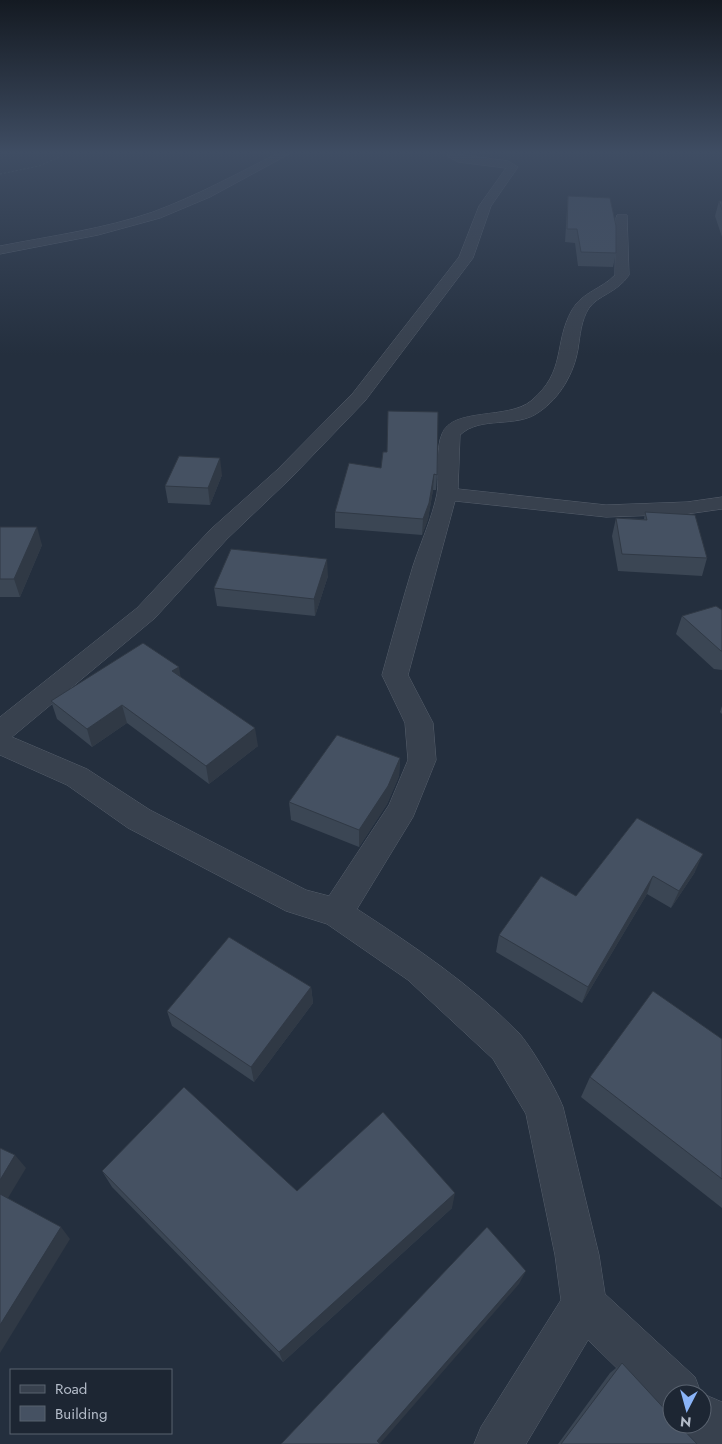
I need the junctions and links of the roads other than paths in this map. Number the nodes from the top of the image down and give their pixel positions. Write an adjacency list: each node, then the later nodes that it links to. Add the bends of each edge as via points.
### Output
1 (137, 220): 4 (street)
2 (480, 220): 7 (street, via 466,258 359,397 284,474 219,534 146,614)
3 (622, 220): 5 (street, via 622,275 611,287 582,306 572,333 566,366 545,399 530,411 467,422 456,427 451,434)
4 (0, 250)
5 (447, 494): 6 (street, via 606,511 687,508); 9 (street, via 395,675 419,723 422,760 402,809)
6 (722, 503)
7 (0, 732)
8 (0, 745): 9 (street, via 77,777 139,820 298,901)
9 (337, 913): 10 (street, via 420,969 506,1046 544,1107 578,1254)
10 (584, 1305): 11 (street); 14 (street)
11 (667, 1384)
12 (712, 1426): 13 (street)
13 (722, 1435)
14 (498, 1444)

